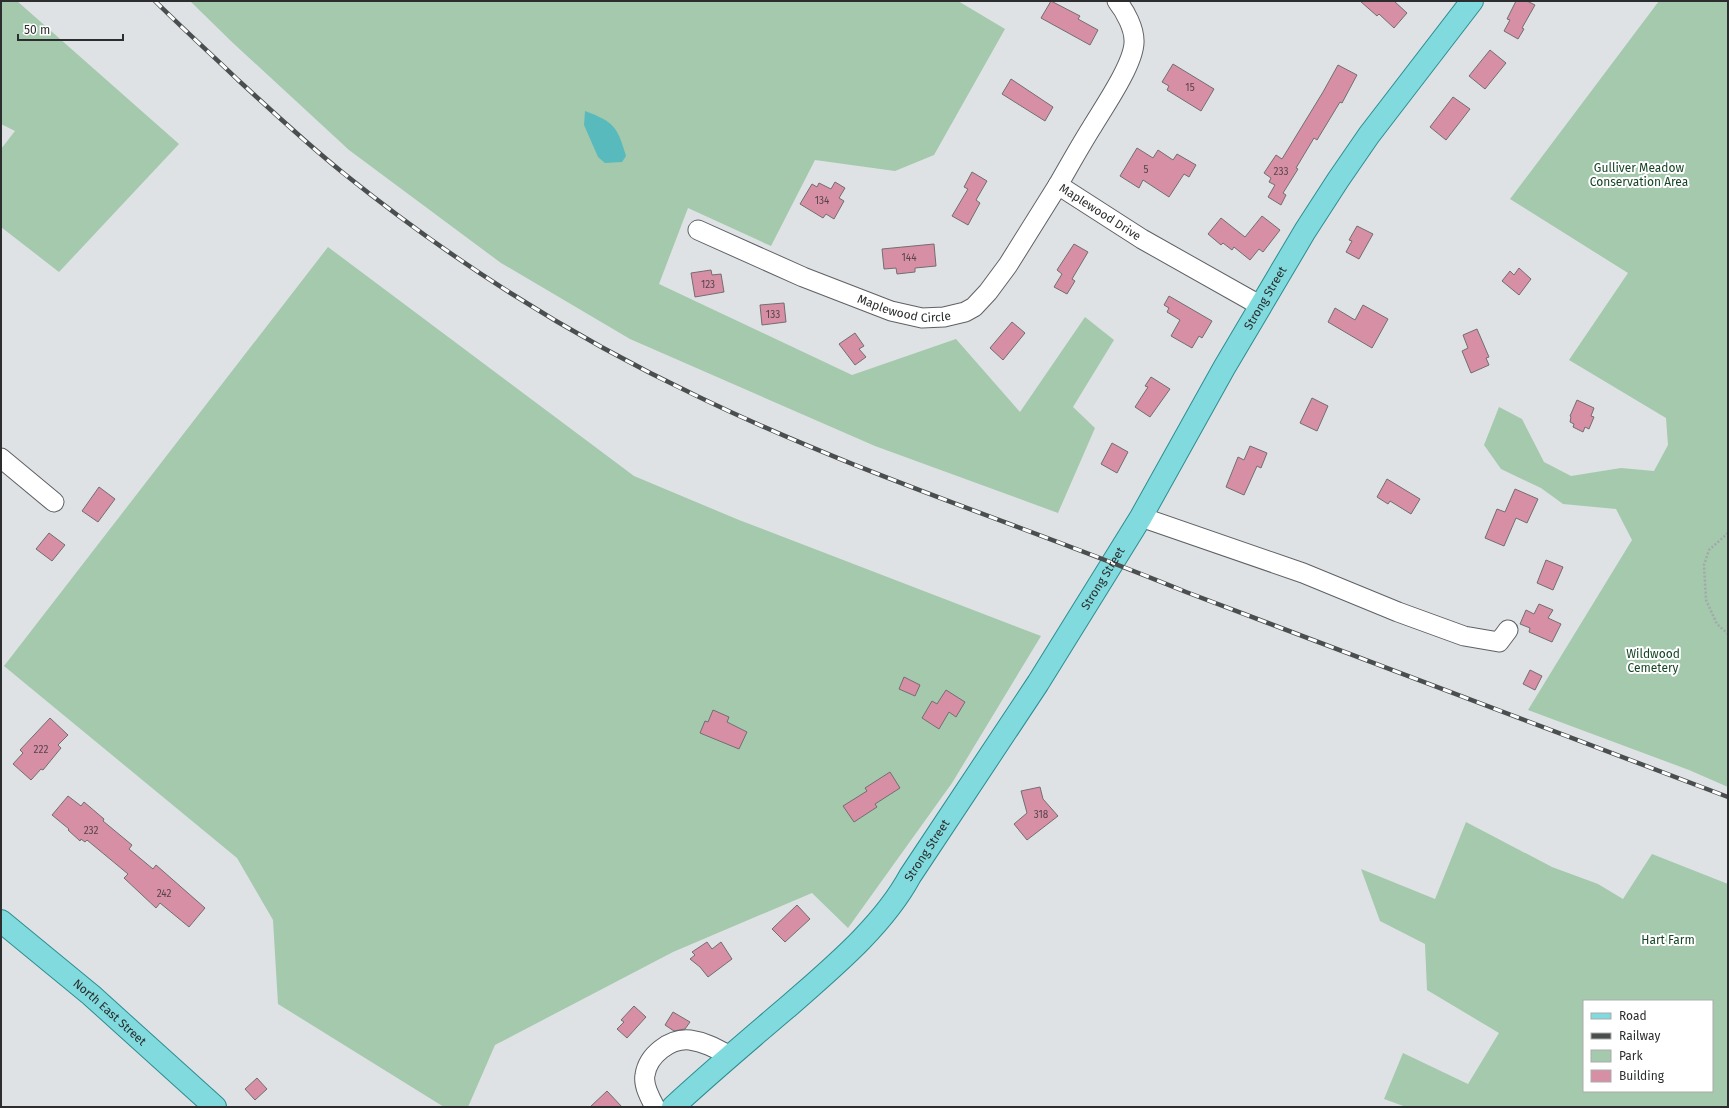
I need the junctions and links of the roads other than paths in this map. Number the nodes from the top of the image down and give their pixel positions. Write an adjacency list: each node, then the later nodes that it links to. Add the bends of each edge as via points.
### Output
1 (1117, 1): 3 (street, Maplewood Drive, via 1132,31 1132,53 1112,94)
2 (1472, 1): 5 (main road, Strong Street, via 1369,135 1338,180)
3 (1058, 185): 4 (street, Maplewood Circle, via 988,292 974,307 944,317 922,318 892,311 803,277); 5 (street, Maplewood Drive, via 1142,239)
4 (698, 230)
5 (1261, 306): 8 (main road, Strong Street)
6 (1, 458): 7 (street)
7 (54, 502)
8 (1141, 517): 9 (street, via 1304,573 1464,636 1499,642); 11 (main road, Strong Street, via 1038,683 900,895 855,945 817,981)
9 (1508, 630)
10 (1, 922): 12 (main road, North East Street, via 91,995)
11 (730, 1056): 13 (street, via 702,1042 677,1041 665,1046 652,1060 644,1076 648,1094); 14 (main road, Strong Street)
12 (215, 1107)
13 (655, 1107)
14 (673, 1107)

